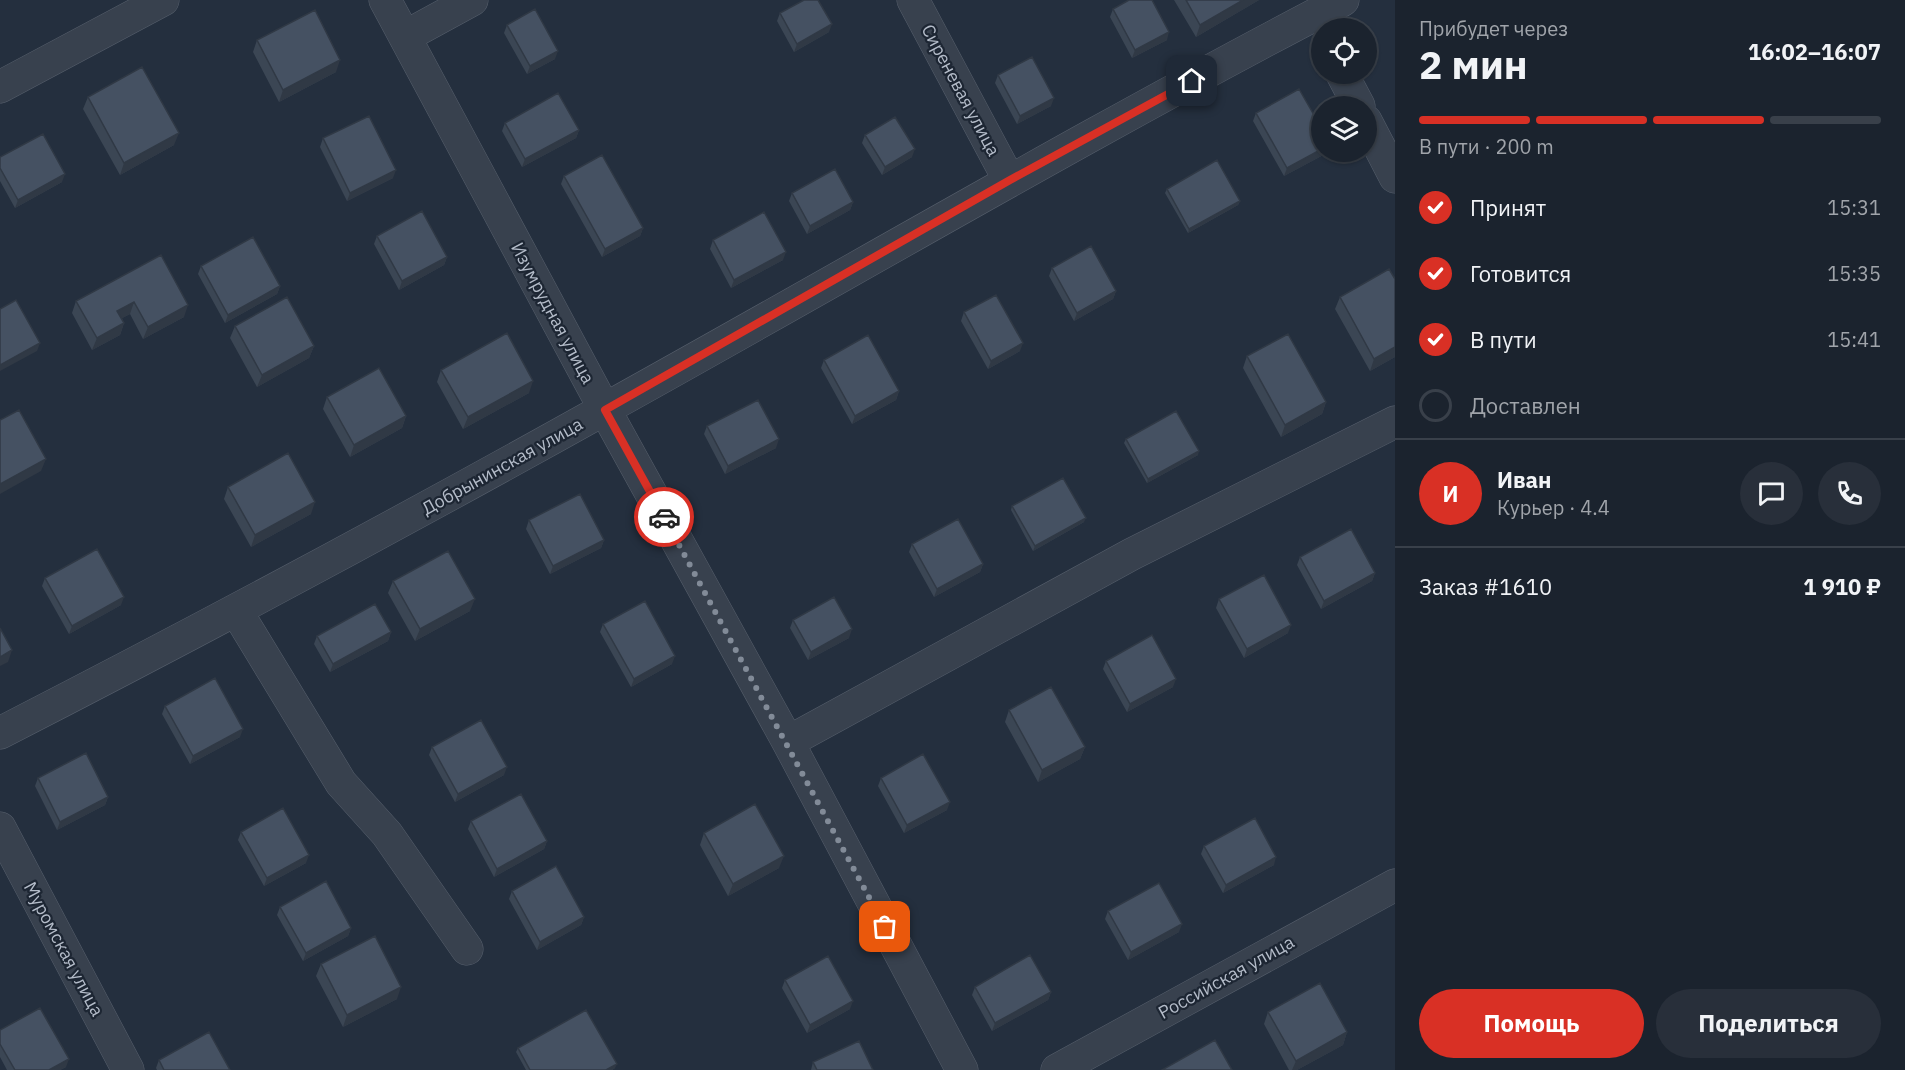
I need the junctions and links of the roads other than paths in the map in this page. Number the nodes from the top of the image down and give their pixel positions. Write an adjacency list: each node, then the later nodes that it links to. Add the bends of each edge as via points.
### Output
1 (163, 0): 8 (street)
2 (385, 0): 7 (street, Изумрудная улица)
3 (472, 0): 7 (street)
4 (913, 0): 11 (street, Сиреневая улица)
5 (1343, 0): 6 (street, Добрынинская улица)
6 (1313, 16): 11 (street, Добрынинская улица)
7 (406, 36): 12 (street, Изумрудная улица)
8 (0, 87)
9 (1377, 142): 10 (street)
10 (1395, 177)
11 (1010, 180): 12 (street, Добрынинская улица)
12 (605, 410): 14 (street, Добрынинская улица); 16 (street, Изумрудная улица)
13 (1395, 422): 16 (street, via 1132,554)
14 (237, 612): 15 (street, Добрынинская улица); 19 (street, via 341,783 387,834)
15 (0, 733)
16 (788, 742): 21 (street, Изумрудная улица)
17 (0, 828): 20 (street, Муромская улица)
18 (1395, 885): 22 (street, Российская улица)
19 (467, 949)
20 (128, 1070)
21 (962, 1070)
22 (1057, 1070)

